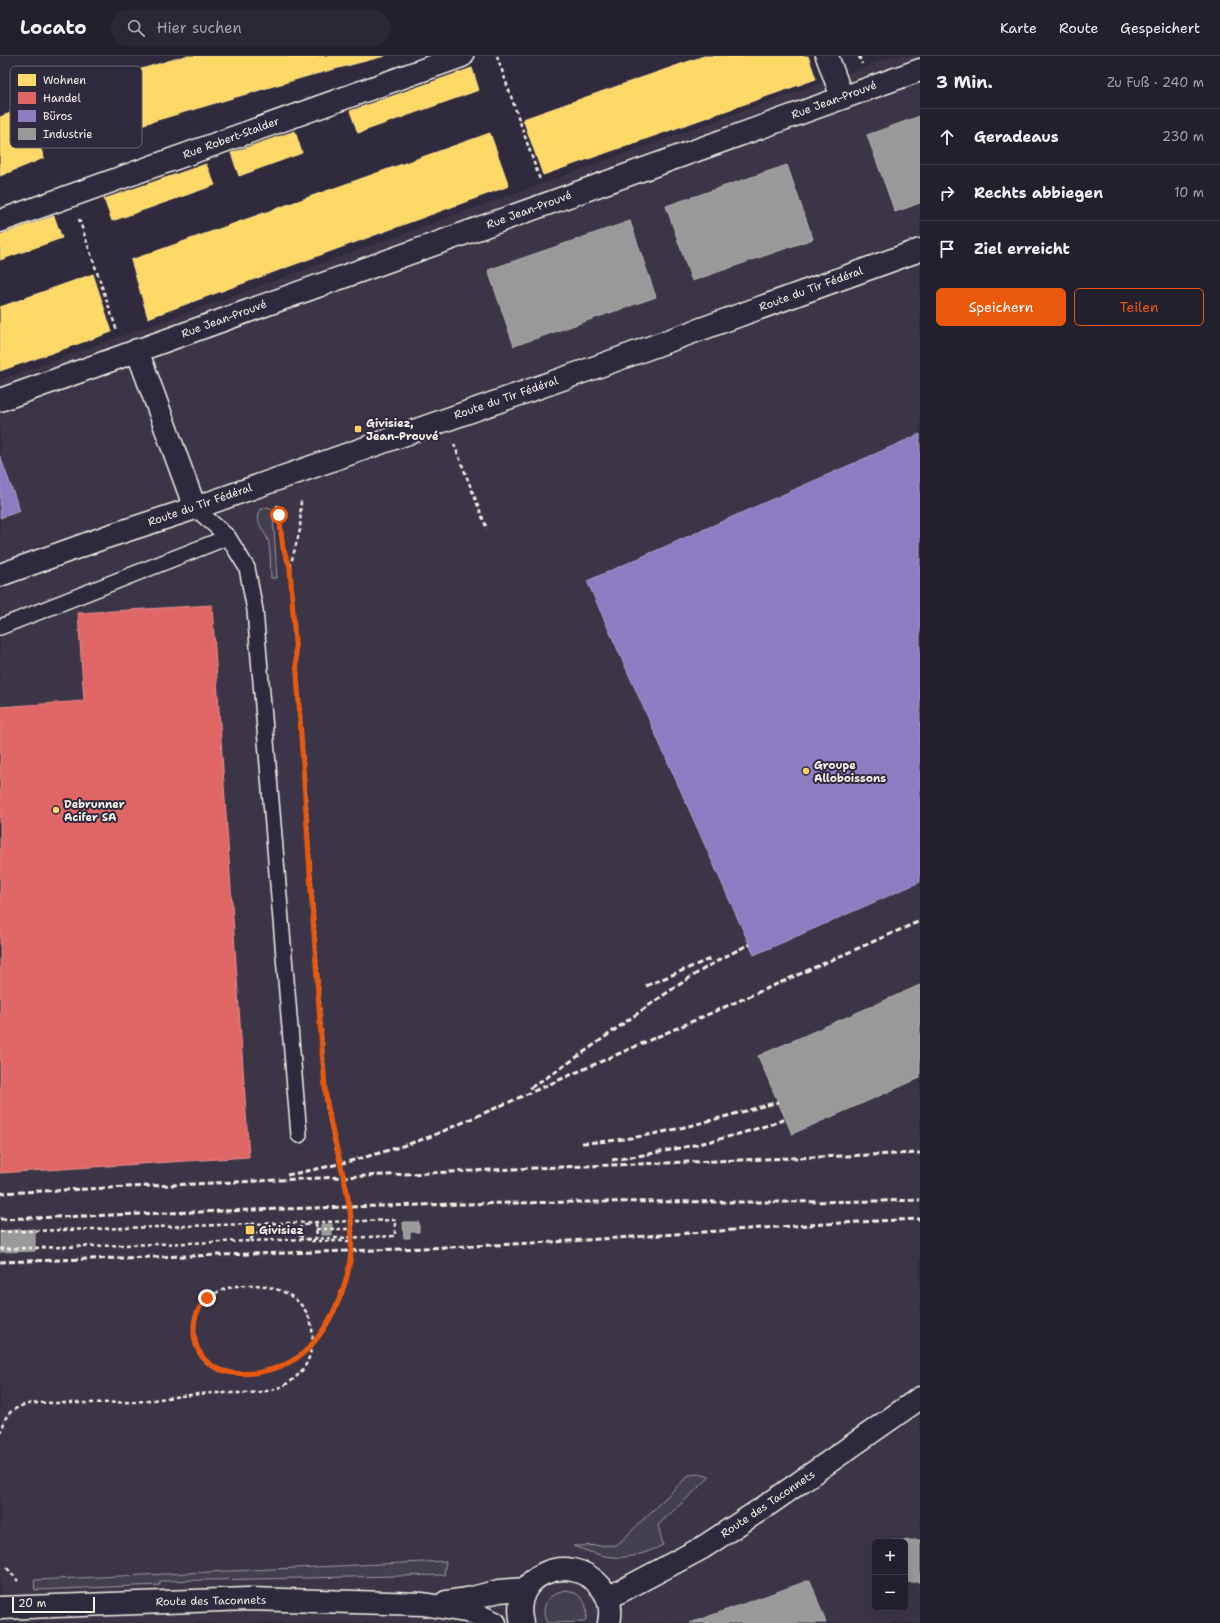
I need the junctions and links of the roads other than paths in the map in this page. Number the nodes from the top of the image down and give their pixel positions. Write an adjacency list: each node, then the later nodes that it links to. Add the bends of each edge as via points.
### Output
1 (462, 56): 5 (street, Rue Robert-Stalder)
2 (827, 56): 4 (street)
3 (920, 70): 4 (street, Rue Jean-Prouvé)
4 (842, 97): 7 (street, Rue Jean-Prouvé)
5 (0, 221)
6 (920, 250): 9 (street, Route du Tir Fédéral)
7 (128, 344): 8 (street, Rue Jean-Prouvé); 9 (street)
8 (0, 400)
9 (195, 508): 10 (lane); 11 (street, Route du Tir Fédéral)
10 (228, 537): 12 (lane); 13 (lane, via 247,568 255,610)
11 (0, 575)
12 (0, 627)
13 (299, 1135)
14 (920, 1398): 16 (street, Route des Taconnets, via 702,1548)
15 (525, 1589): 16 (street, via 542,1574 556,1569 570,1569 583,1572 595,1580); 17 (street, Route des Taconnets); 20 (street, via 521,1602)
16 (608, 1598): 21 (street, via 611,1608)
17 (423, 1604): 18 (street, Route des Taconnets, via 248,1599); 19 (street, Route des Taconnets, via 471,1612)
18 (0, 1608)
19 (495, 1623)
20 (522, 1623)
21 (609, 1623)

